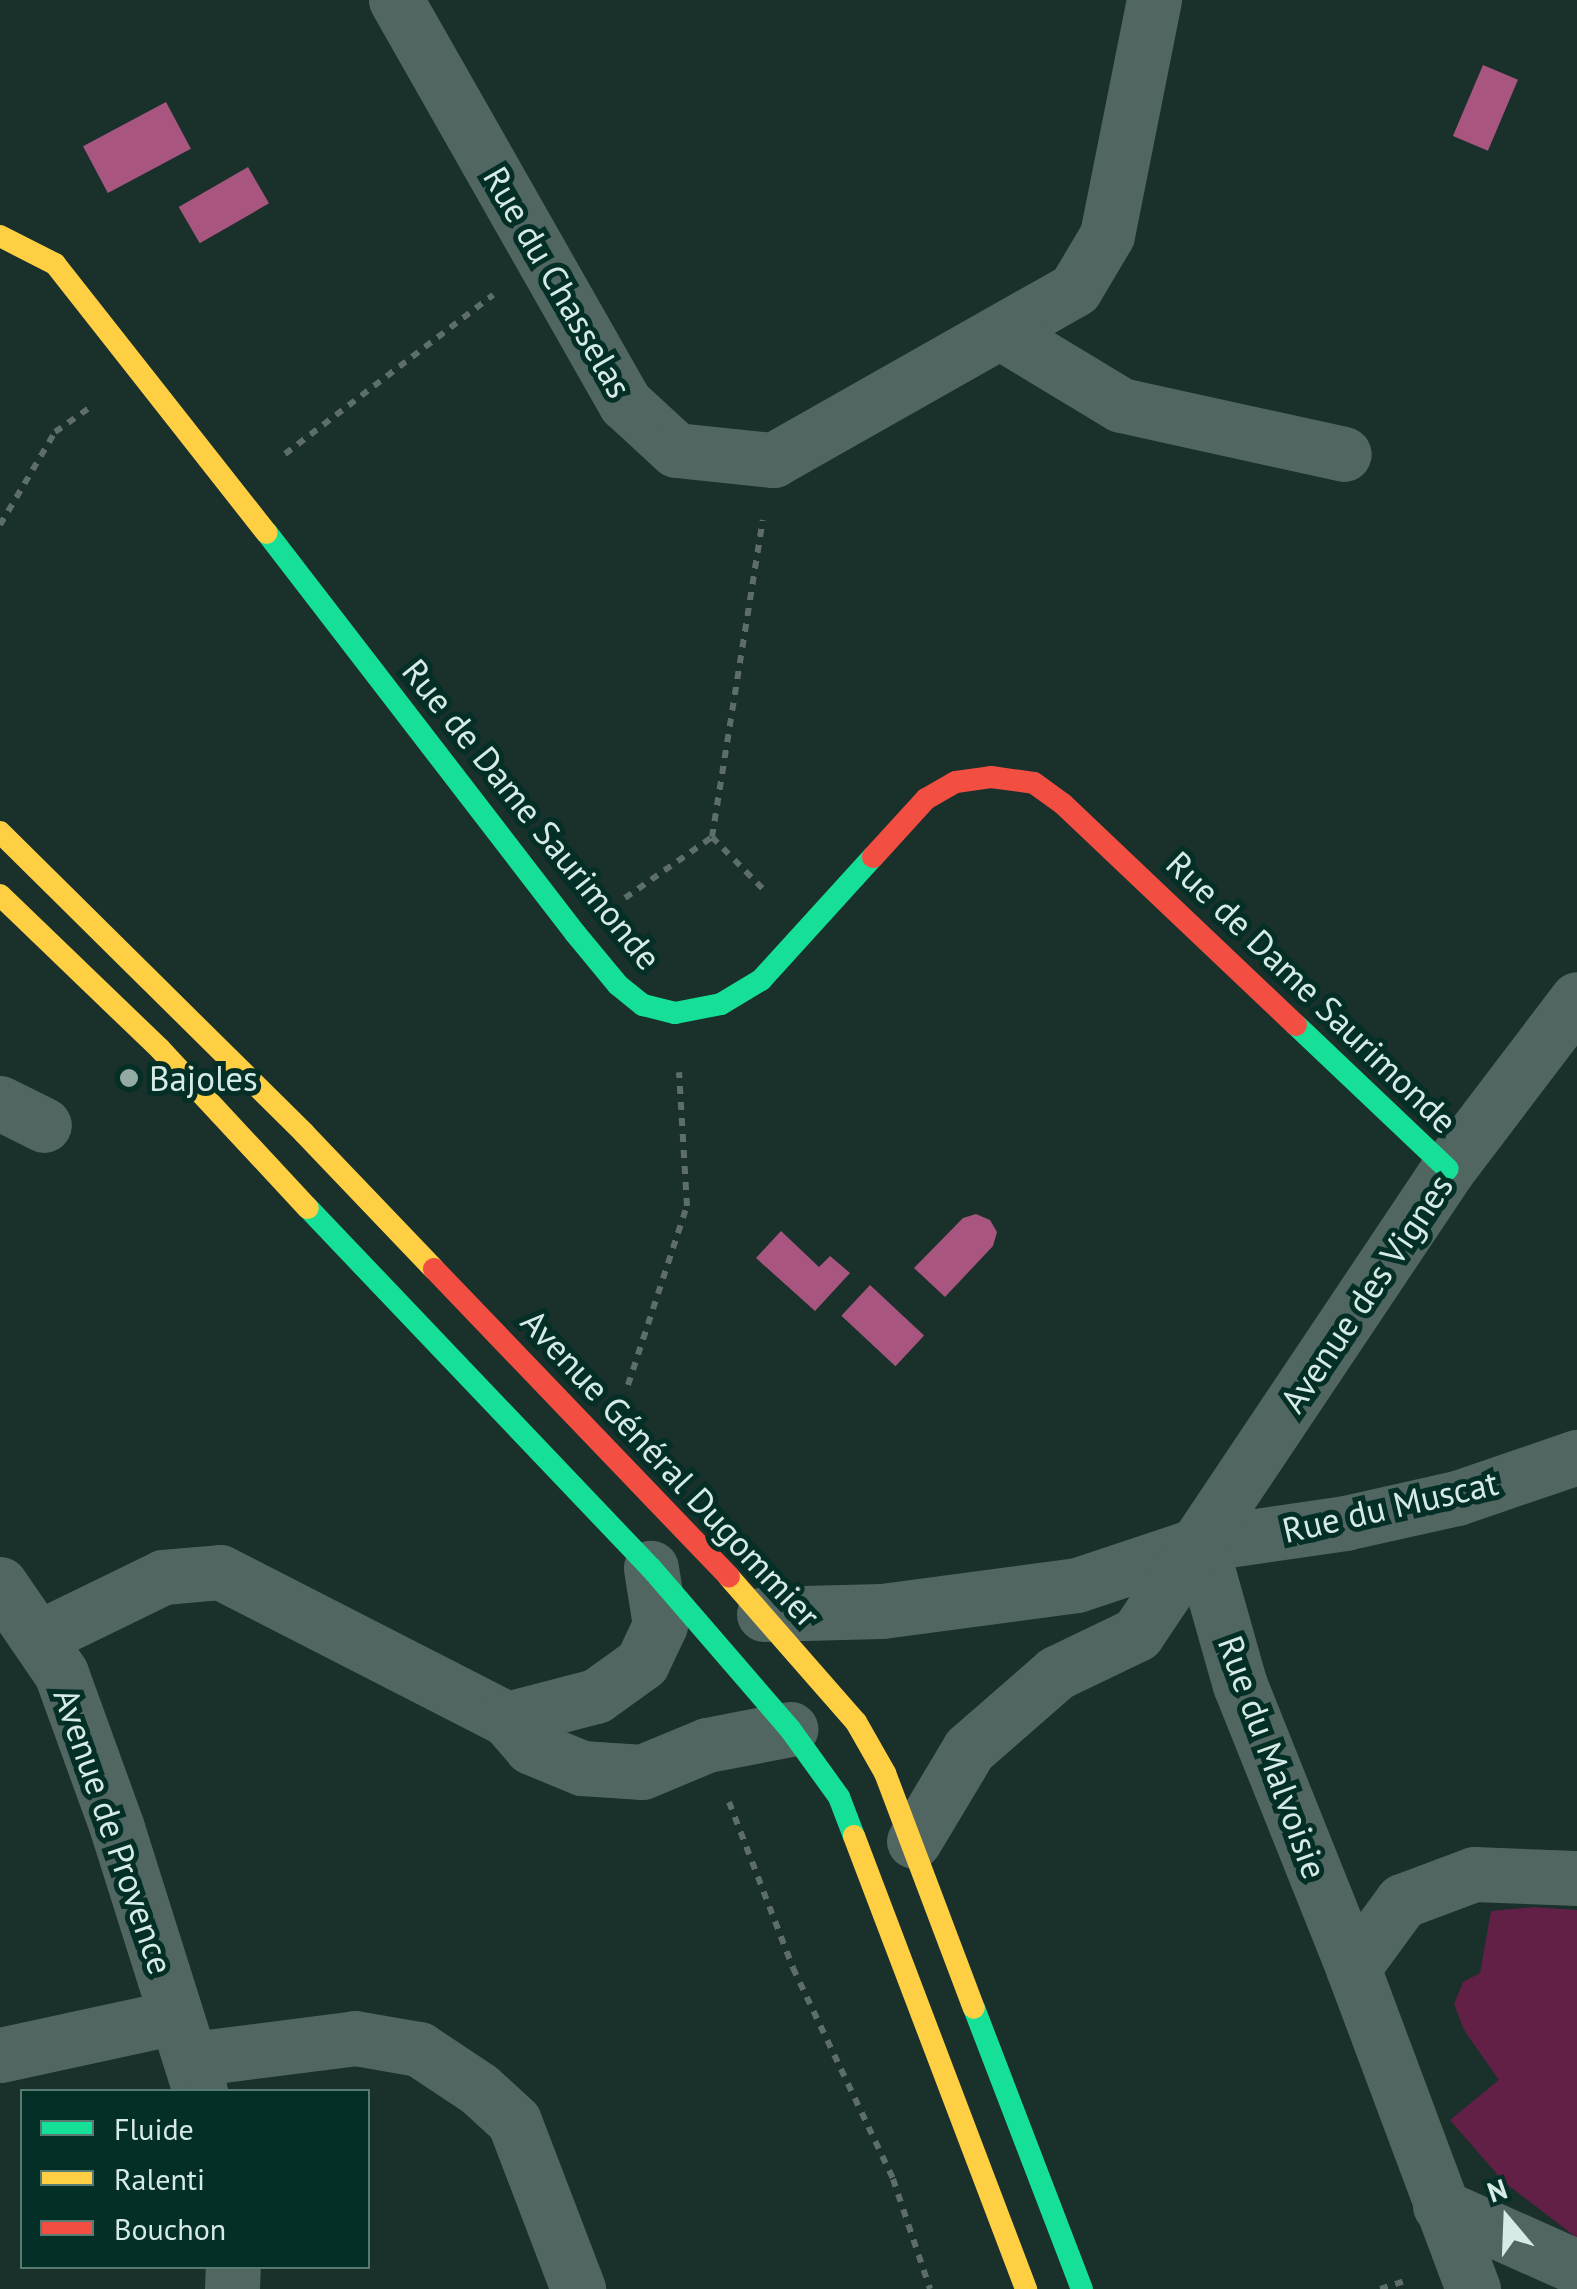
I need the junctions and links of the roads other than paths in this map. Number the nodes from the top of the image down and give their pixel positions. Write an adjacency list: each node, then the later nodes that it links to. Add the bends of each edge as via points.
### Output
1 (396, 0): 4 (street, Rue du Chasselas, via 625,404 676,450 773,460)
2 (1154, 0): 4 (street, via 1107,235 1075,289)
3 (0, 236): 9 (main road, Rue de Dame Saurimonde, via 55,264 575,933 642,1005 674,1013 721,1004 761,980 926,799 956,782 990,776 1034,783)
4 (1000, 332): 5 (street, via 1121,405)
5 (1344, 454)
6 (0, 832): 14 (main road, Avenue Général Dugommier, via 193,1018)
7 (0, 895): 12 (main road, via 160,1049)
8 (1577, 1000): 9 (street, Avenue des Vignes)
9 (1448, 1169): 11 (street, Avenue des Vignes)
10 (1577, 1457): 11 (street, Rue du Muscat, via 1456,1498)
11 (1200, 1544): 14 (street, via 1076,1585 882,1611); 18 (street, Avenue des Vignes, via 1137,1634 1056,1674 969,1749); 20 (street, Rue du Malvoisie, via 1240,1685)
12 (650, 1568): 16 (street, via 660,1624 642,1662 596,1696); 17 (main road)
13 (0, 1584): 15 (street, Avenue de Provence)
14 (764, 1614): 18 (main road, Avenue Général Dugommier, via 856,1722)
15 (40, 1637): 16 (street, via 163,1577 220,1572); 22 (street, Avenue de Provence, via 61,1673 117,1828)
16 (507, 1719): 17 (street, via 531,1747 582,1768 642,1772 707,1745)
17 (790, 1729): 26 (main road, via 838,1797 861,1850)
18 (914, 1841): 27 (main road, Avenue Général Dugommier)
19 (1577, 1878): 20 (street, via 1474,1874 1402,1901)
20 (1353, 1968): 23 (street, Rue du Malvoisie)
21 (0, 2055): 22 (street)
22 (189, 2056): 25 (street, via 355,2038 419,2049 514,2121)
23 (1440, 2206): 24 (street); 28 (street, Rue du Malvoisie)
24 (1577, 2267)
25 (578, 2289)
26 (1026, 2289)
27 (1082, 2289)
28 (1473, 2289)

